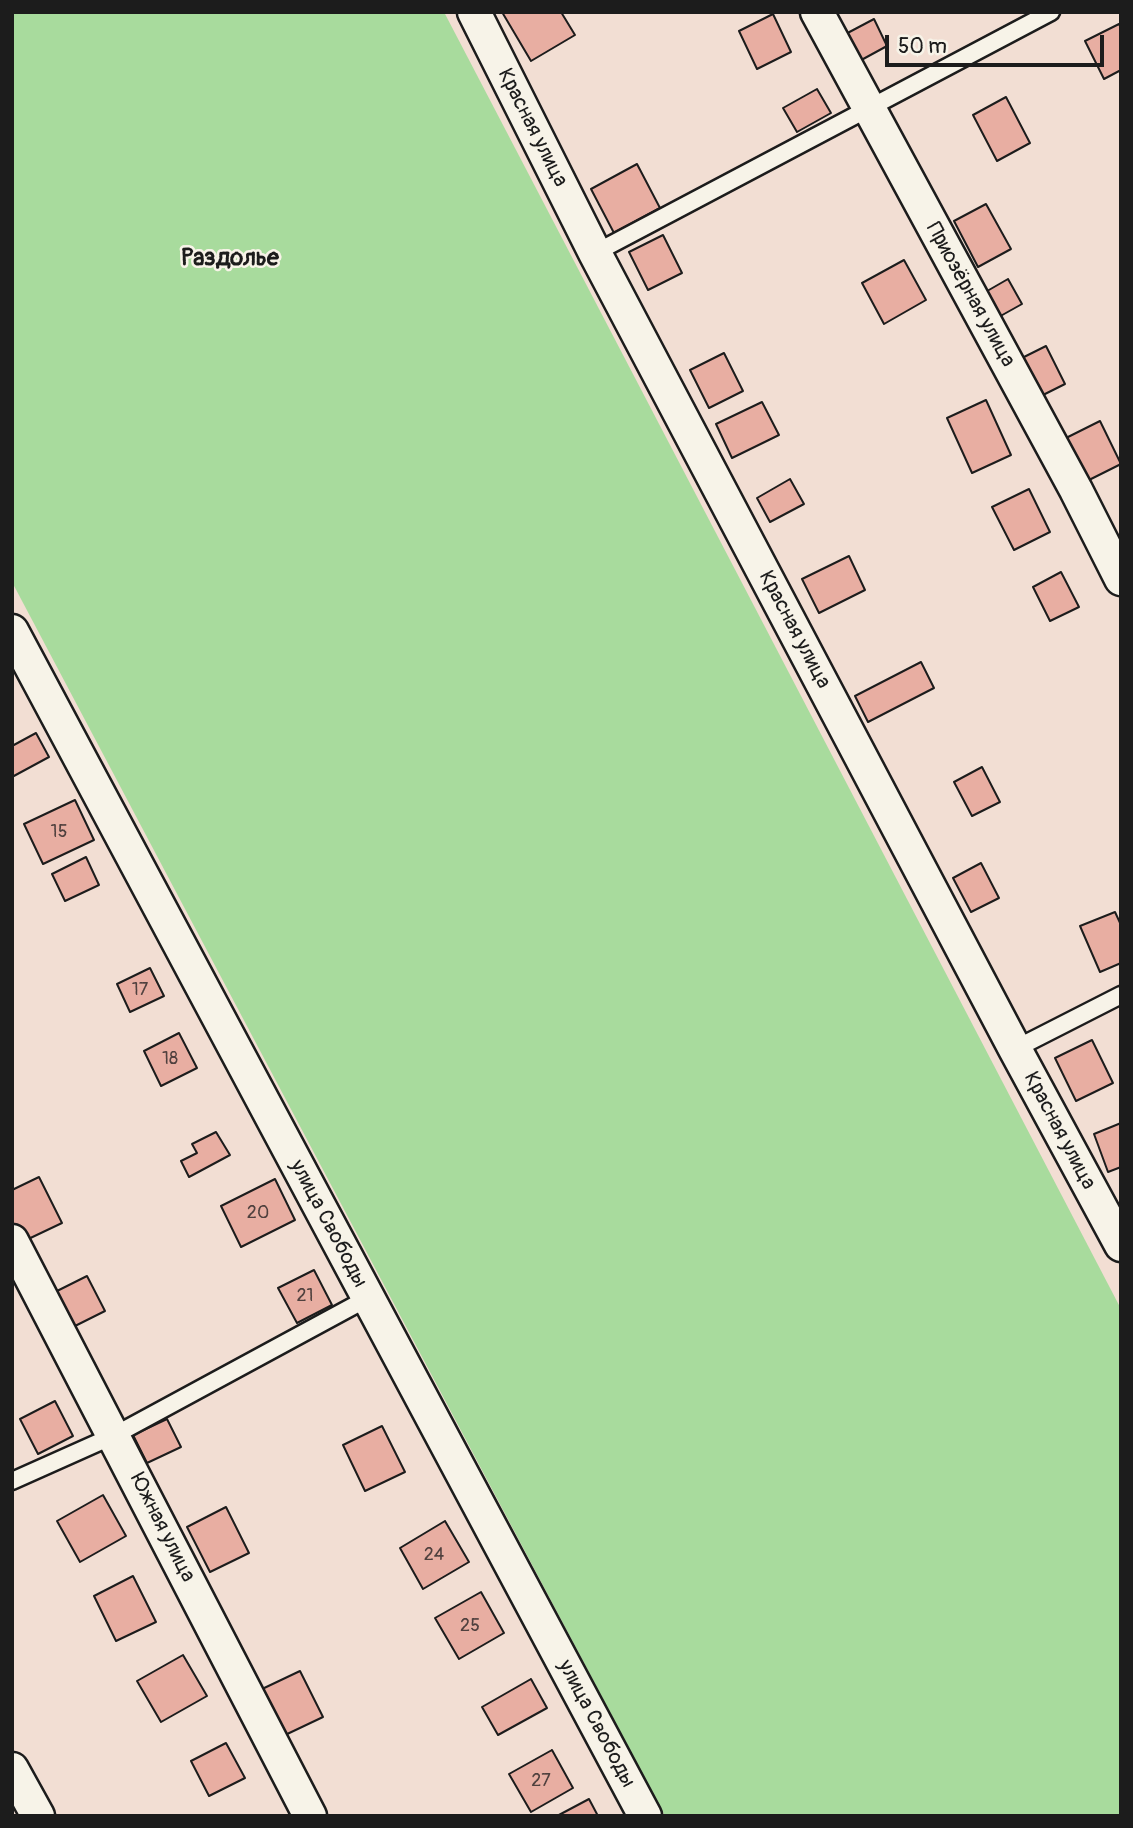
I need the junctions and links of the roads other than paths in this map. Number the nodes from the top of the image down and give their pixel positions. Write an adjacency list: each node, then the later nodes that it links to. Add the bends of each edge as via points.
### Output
1 (474, 12): 5 (street, Красная улица)
2 (817, 12): 4 (street, Приозёрная улица)
3 (1051, 12): 4 (lane)
4 (868, 109): 5 (lane); 6 (street, Приозёрная улица)
5 (595, 253): 9 (street, Красная улица)
6 (1121, 579)
7 (12, 631): 12 (street, улица Свободы)
8 (1121, 995): 9 (lane)
9 (1015, 1049): 11 (street, Красная улица)
10 (12, 1241): 13 (street, Южная улица)
11 (1121, 1245)
12 (368, 1298): 13 (lane); 18 (street, улица Свободы)
13 (115, 1435): 14 (lane); 17 (street, Южная улица)
14 (12, 1481)
15 (12, 1769): 16 (street)
16 (38, 1816)
17 (310, 1816)
18 (645, 1816)

